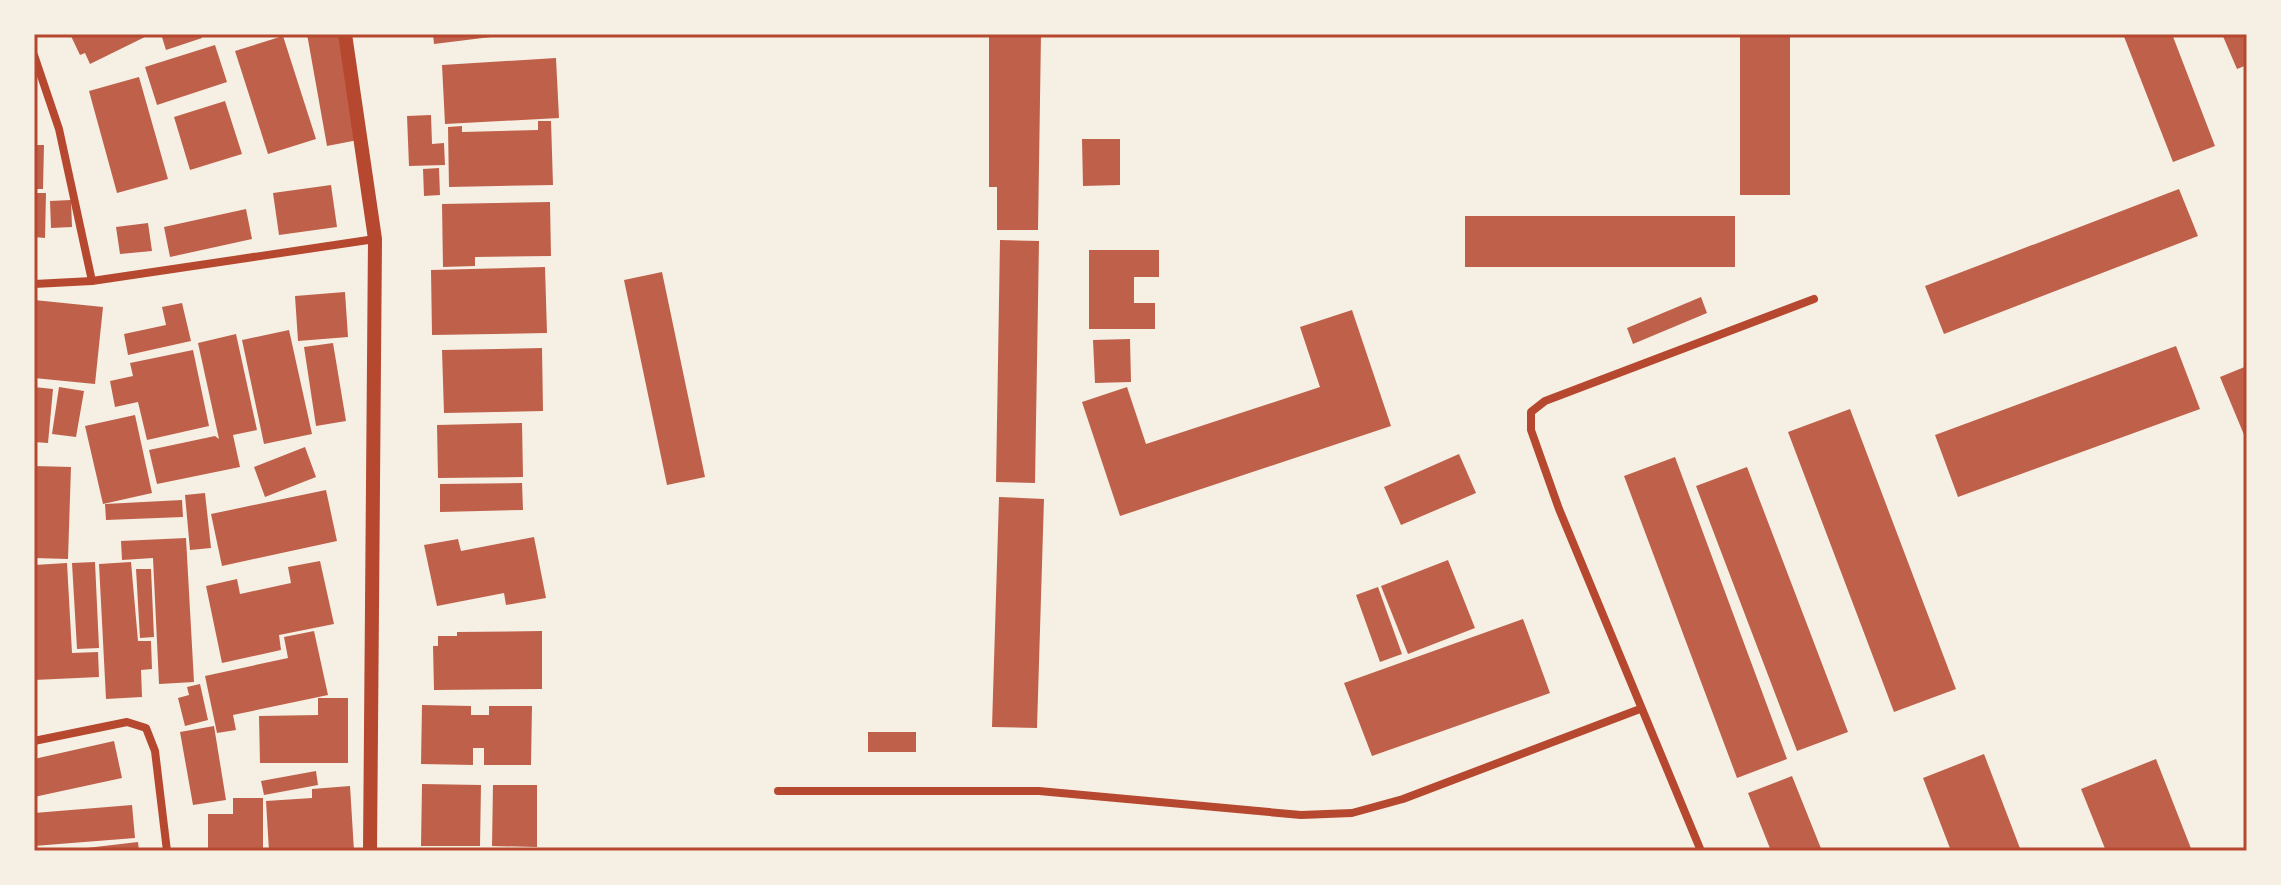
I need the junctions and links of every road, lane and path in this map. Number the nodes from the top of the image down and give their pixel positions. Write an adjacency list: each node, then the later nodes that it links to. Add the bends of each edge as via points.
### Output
1 (345, 34): 3 (street)
2 (34, 55): 4 (street, via 59,129)
3 (375, 239): 4 (street); 11 (street)
4 (92, 281): 5 (street)
5 (34, 284)
6 (1814, 299): 7 (street, via 1545,401 1531,412 1531,430 1559,509)
7 (1640, 709): 9 (street, via 1403,799 1352,813 1301,815 1039,791); 12 (street)
8 (34, 741): 10 (street, via 127,722 146,728 155,751)
9 (778, 791)
10 (167, 851)
11 (370, 851)
12 (1701, 851)

